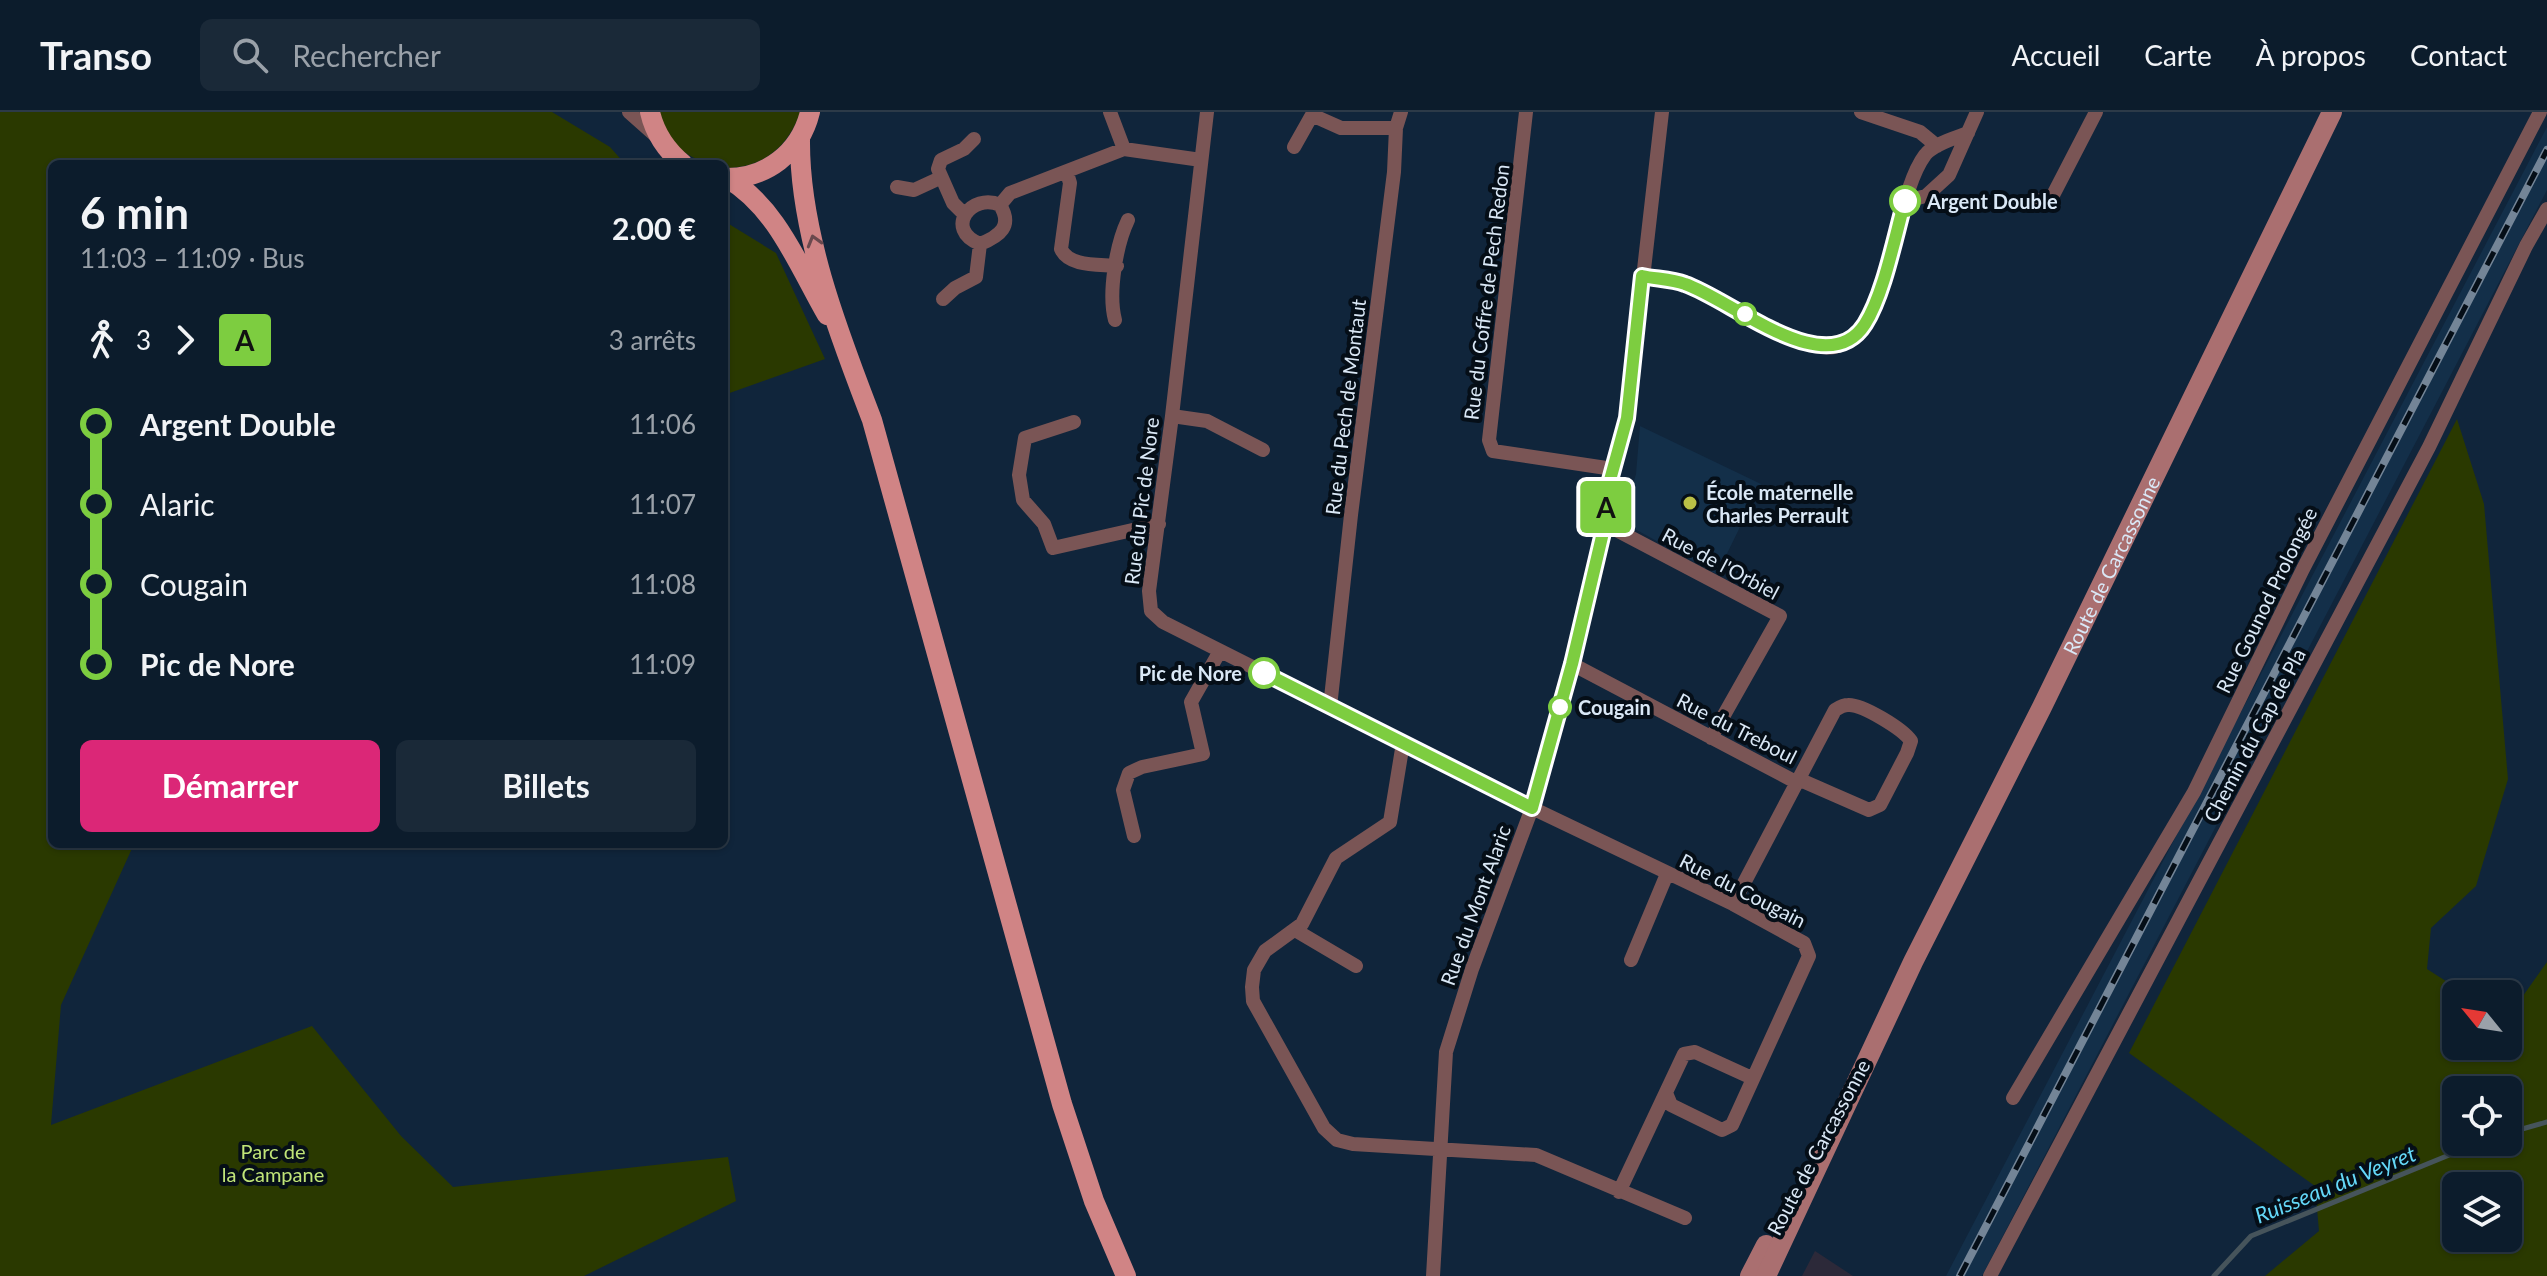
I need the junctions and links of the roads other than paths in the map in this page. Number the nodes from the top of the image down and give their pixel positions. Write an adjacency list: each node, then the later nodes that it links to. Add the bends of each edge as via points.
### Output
1 (629, 112): 18 (street)
2 (650, 112): 18 (main road)
3 (810, 112): 16 (main road)
4 (1110, 112): 21 (street)
5 (1207, 112): 23 (street, Rue du Pic de Nore)
6 (1401, 112): 14 (street, Rue du Pech de Montaut)
7 (1526, 112): 44 (street, Rue du Coffre de Pech Redon, via 1489,440 1493,451)
8 (1662, 112): 37 (street, Rue du Mont Alaric)
9 (1861, 112): 19 (street, via 1920,132)
10 (1977, 112): 15 (street)
11 (2096, 112): 30 (street, via 2051,199)
12 (2332, 112): 60 (main road, Route de Carcassonne)
13 (2540, 112): 63 (street, Rue Gounod Prolongée, via 2194,792)
14 (1396, 128): 20 (street, via 1341,128 1312,115); 49 (street, Rue du Pech de Montaut)
15 (1968, 133): 19 (street); 29 (street, via 1949,175 1926,196)
16 (800, 139): 25 (main road, via 776,165); 40 (main road, one-way to 16, via 807,218)
17 (974, 139): 26 (street, via 941,160)
18 (664, 144): 22 (main road)
19 (1937, 146): 29 (street, via 1926,154)
20 (1294, 147)
21 (1124, 149): 23 (street); 24 (street)
22 (679, 160)
23 (1201, 160): 41 (street, Rue du Pic de Nore)
24 (1067, 173): 31 (street, via 1010,193); 36 (street, via 1064,255)
25 (728, 178)
26 (940, 178): 28 (street, via 914,190); 33 (street)
27 (728, 180): 40 (main road, via 757,199 778,228)
28 (897, 187)
29 (1905, 201): 37 (street, via 1865,324 1851,339 1833,347 1793,339 1684,283)
30 (2034, 201)
31 (1000, 205): 33 (street, via 985,202); 35 (street, via 1006,214 1001,234)
32 (2547, 209): 73 (street, Chemin du Cap de Pla, via 2429,447)
33 (964, 214): 35 (street, via 966,235)
34 (1128, 220): 36 (street)
35 (980, 244): 38 (street, via 976,277)
36 (1117, 266): 39 (street, via 1111,305)
37 (1642, 276): 44 (street, Rue du Mont Alaric, via 1627,418)
38 (943, 299)
39 (1115, 320)
40 (842, 343): 64 (main road, via 872,420)
41 (1172, 416): 43 (street, via 1207,421); 45 (street, Rue du Pic de Nore)
42 (1074, 422): 45 (street, via 1025,438 1019,475 1023,500 1044,524 1053,548)
43 (1263, 450)
44 (1613, 469): 46 (street, Rue du Mont Alaric)
45 (1159, 524): 47 (street, Rue du Pic de Nore, via 1151,611)
46 (1605, 524): 48 (street, Rue du Mont Alaric); 50 (street, Rue de l'Orbiel, via 1780,616)
47 (1220, 651): 49 (street, Rue du Pic de Nore); 54 (street, via 1191,702 1203,754 1129,773 1123,790)
48 (1572, 664): 50 (street, Rue du Treboul); 53 (street, Rue du Mont Alaric)
49 (1330, 707): 51 (street, Rue du Pic de Nore)
50 (1711, 738): 52 (street, Rue du Treboul)
51 (1403, 743): 53 (street, Rue du Pic de Nore); 57 (street, via 1390,822 1336,858)
52 (1799, 781): 52 (street, Rue du Treboul, via 1869,810 1880,805 1911,741 1905,731 1845,704 1835,710); 56 (street)
53 (1532, 808): 55 (street, Rue du Cougain); 65 (street, Rue du Mont Alaric, via 1446,1052)
54 (1134, 836)
55 (1667, 874): 56 (street, Rue du Cougain); 58 (street)
56 (1733, 904): 61 (street, Rue du Cougain, via 1804,943 1809,956)
57 (1295, 930): 59 (street); 65 (street, via 1265,951 1254,970 1253,1001 1324,1128 1337,1140 1353,1144)
58 (1631, 960)
59 (1356, 966)
60 (1886, 1019): 71 (main road, Route de Carcassonne); 72 (main road, Route de Carcassonne)
61 (1752, 1078): 62 (street, via 1695,1052 1684,1054); 62 (street, Rue du Cougain, via 1732,1125 1722,1130 1671,1105)
62 (1666, 1093): 66 (street)
63 (2013, 1098)
64 (1062, 1104): 68 (main road); 69 (main road)
65 (1441, 1149): 66 (street, via 1536,1155); 70 (street, Rue du Mont Alaric)
66 (1619, 1192): 67 (street)
67 (1685, 1218)
68 (1126, 1276)
69 (1139, 1276)
70 (1433, 1276)
71 (1750, 1276)
72 (1766, 1276)
73 (1990, 1276)

